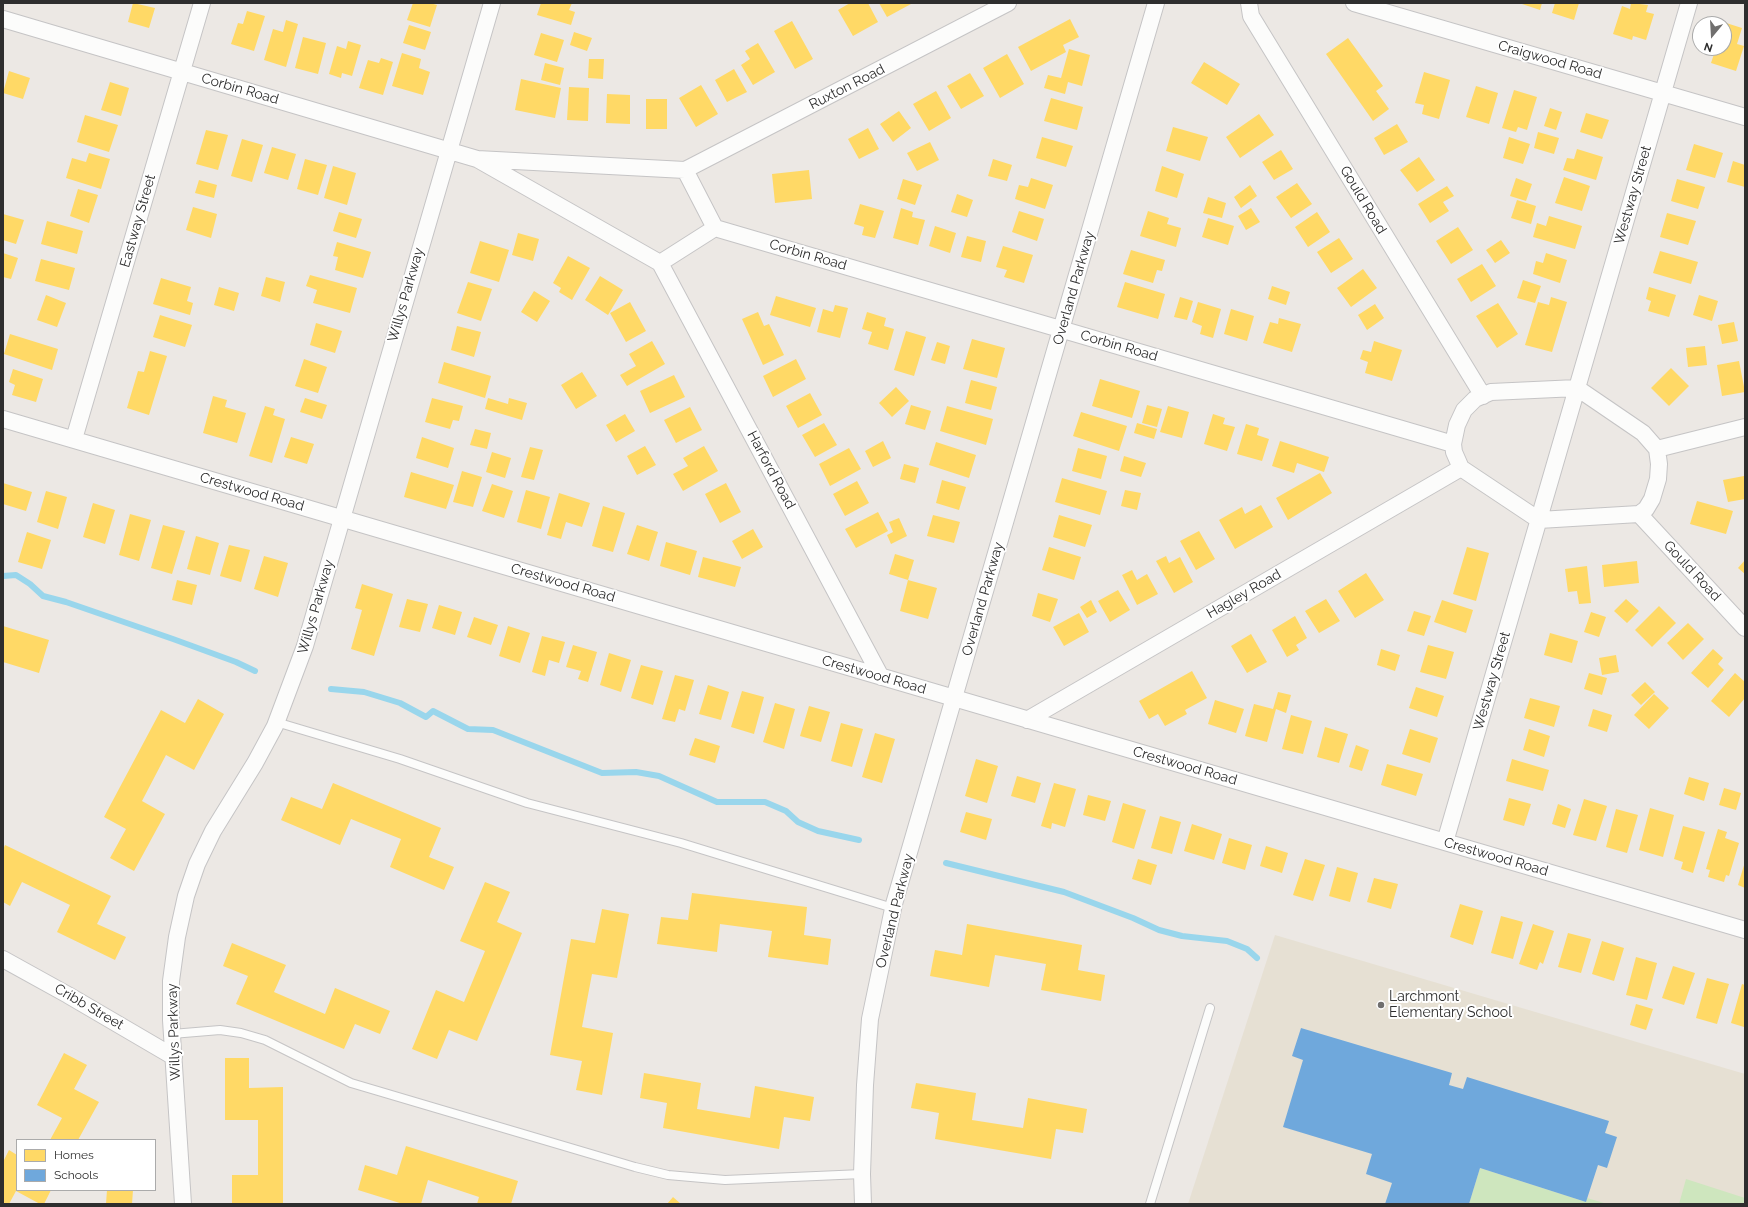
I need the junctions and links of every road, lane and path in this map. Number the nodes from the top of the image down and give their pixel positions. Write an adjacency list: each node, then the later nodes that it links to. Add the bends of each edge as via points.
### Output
1 (202, 3): 9 (street, Eastway Street)
2 (492, 3): 12 (street, Willys Parkway)
3 (1008, 3): 14 (street, Ruxton Road)
4 (1156, 3): 17 (street, Overland Parkway)
5 (1249, 3): 19 (street, Gould Road, via 1250,16)
6 (1354, 3): 10 (street, Craigwood Road)
7 (1689, 3): 10 (street, Westway Street)
8 (3, 19): 9 (street, Corbin Road)
9 (182, 72): 12 (street, Corbin Road); 22 (street, Eastway Street)
10 (1663, 93): 11 (street, Craigwood Road); 18 (street, Westway Street)
11 (1745, 117)
12 (449, 151): 13 (street, Corbin Road); 27 (street, Willys Parkway)
13 (477, 160): 14 (street, Corbin Road); 16 (street, Corbin Road)
14 (685, 170): 15 (street)
15 (715, 228): 16 (street); 17 (street, Corbin Road)
16 (660, 263): 30 (street, Harford Road)
17 (1062, 330): 23 (street, Corbin Road); 31 (street, Overland Parkway)
18 (1577, 388): 19 (street, via 1491,392); 24 (street, via 1643,433); 28 (street, Westway Street)
19 (1483, 396): 23 (street, via 1475,399 1464,410 1457,425)
20 (3, 419): 22 (street, Crestwood Road)
21 (1745, 427): 24 (street)
22 (74, 439): 27 (street, Crestwood Road)
23 (1453, 444): 25 (street)
24 (1657, 449): 26 (street, via 1658,479 1652,499 1646,509)
25 (1461, 468): 28 (street); 32 (street, Hagley Road)
26 (1639, 514): 28 (street); 29 (street, Gould Road)
27 (341, 518): 30 (street, Crestwood Road); 33 (street, Willys Parkway, via 305,646)
28 (1539, 520): 34 (street, Westway Street)
29 (1745, 628)
30 (881, 677): 31 (street, Crestwood Road)
31 (954, 698): 32 (street, Crestwood Road); 35 (street, Overland Parkway)
32 (1027, 720): 34 (street, Crestwood Road)
33 (276, 722): 35 (lane, via 400,759 526,803 681,843); 39 (street, Willys Parkway, via 213,831 197,864 186,896 171,981)
34 (1445, 842): 36 (street, Crestwood Road)
35 (893, 908): 41 (street, Overland Parkway, via 870,1019)
36 (1745, 930)
37 (3, 959): 40 (street, Cribb Street)
38 (1210, 1008): 44 (lane)
39 (172, 1034): 40 (street, Willys Parkway); 41 (lane, via 220,1030 265,1040 351,1083 668,1175 725,1180)
40 (174, 1057): 42 (street, Willys Parkway)
41 (862, 1174): 43 (street, Overland Parkway)
42 (183, 1204)
43 (863, 1204)
44 (1150, 1204)

